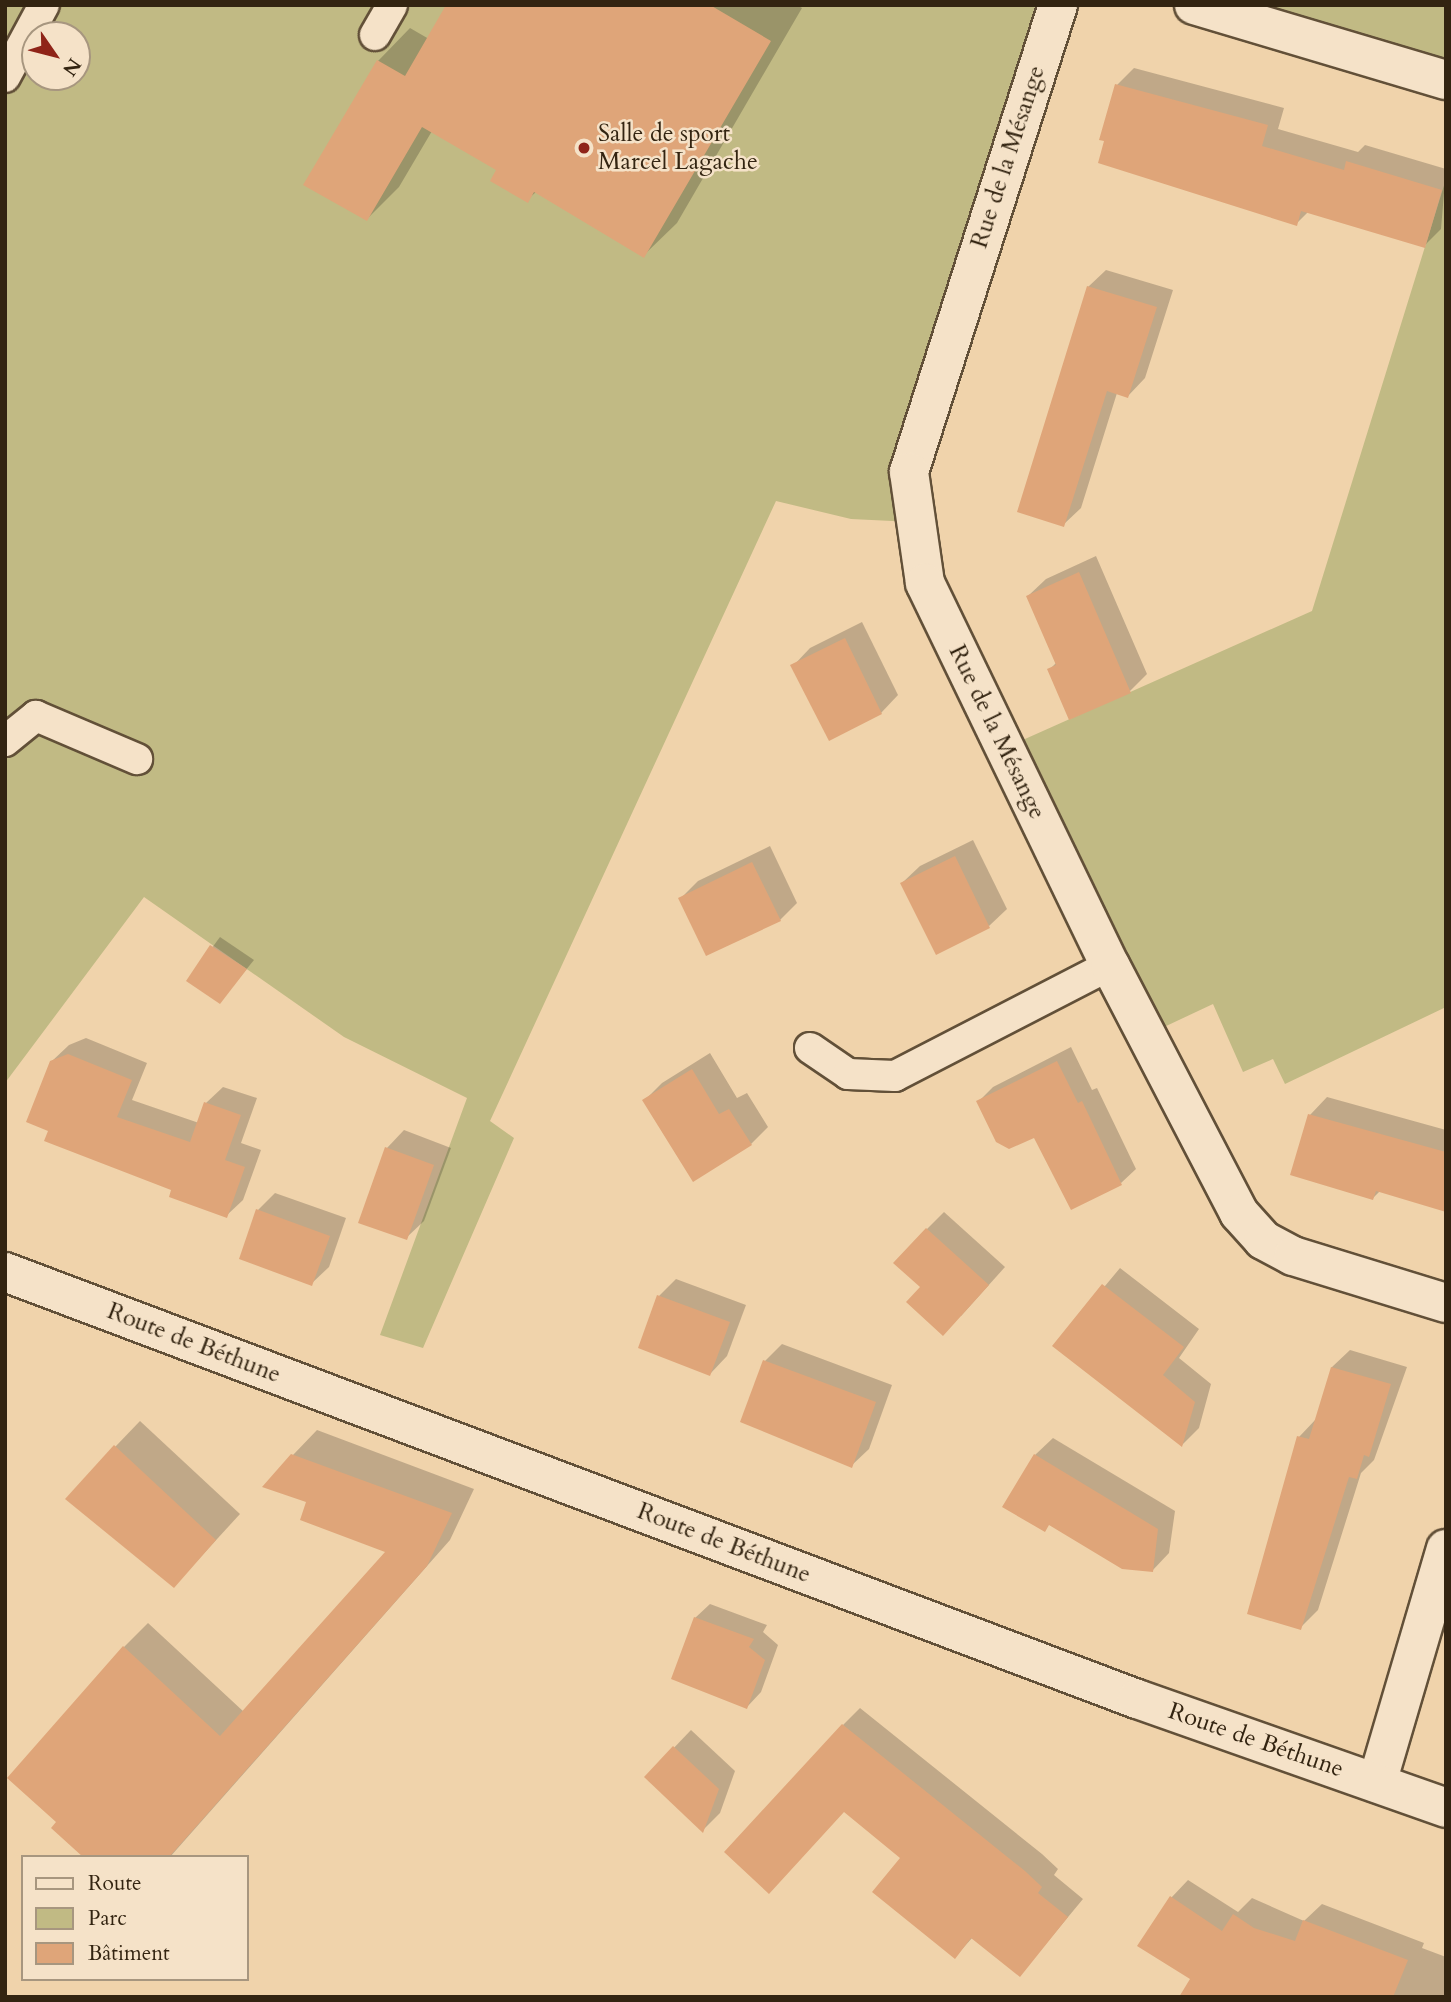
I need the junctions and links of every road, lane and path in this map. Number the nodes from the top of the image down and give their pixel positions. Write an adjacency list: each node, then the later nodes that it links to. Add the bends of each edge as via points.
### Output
1 (44, 5): 6 (lane)
2 (392, 5): 5 (lane)
3 (1058, 5): 10 (street, Rue de la Mésange, via 909,472 925,583)
4 (1194, 5): 7 (street)
5 (375, 35)
6 (5, 78)
7 (1446, 80)
8 (5, 741): 9 (lane, via 36,716)
9 (137, 759)
10 (1110, 965): 11 (lane, via 895,1076 848,1074); 13 (street, Rue de la Mésange, via 1239,1213 1263,1240 1293,1256)
11 (810, 1048)
12 (5, 1272): 15 (street, Route de Béthune, via 1137,1699)
13 (1446, 1303)
14 (1446, 1549): 15 (street)
15 (1377, 1783): 16 (street, Route de Béthune)
16 (1446, 1808)

